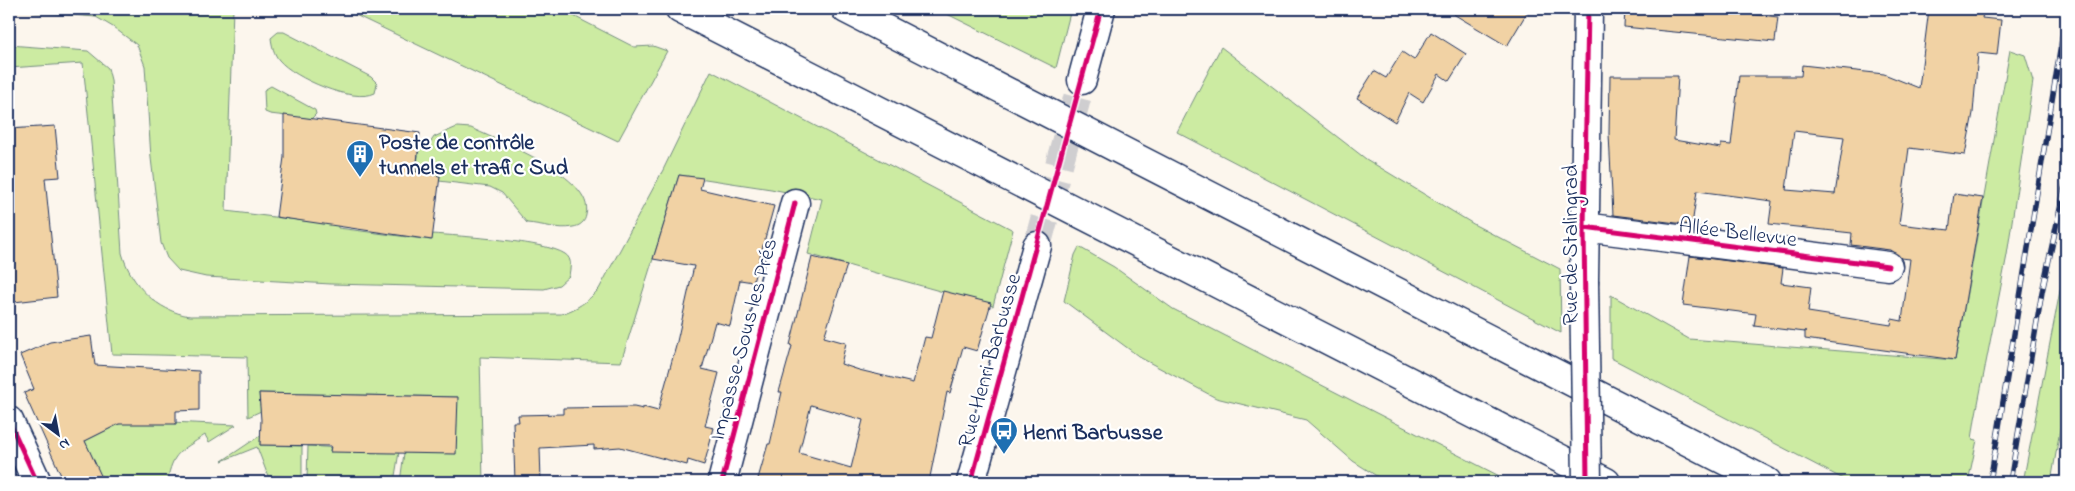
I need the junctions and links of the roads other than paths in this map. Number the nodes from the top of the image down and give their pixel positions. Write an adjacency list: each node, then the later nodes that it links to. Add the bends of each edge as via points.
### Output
1 (680, 9): 15 (main road)
2 (846, 9): 16 (main road)
3 (1101, 9): 5 (main road)
4 (1588, 9): 7 (main road, Rue de Stalingrad)
5 (1082, 80)
6 (795, 203): 12 (main road, Impasse Sous les Prés)
7 (1584, 227): 9 (main road, Allée Bellevue); 14 (main road, Rue de Stalingrad, bridge)
8 (1037, 246): 13 (main road, Rue Henri Barbusse)
9 (1888, 266)
10 (9, 420): 11 (main road)
11 (37, 482)
12 (722, 482)
13 (971, 482)
14 (1587, 482)
15 (1606, 482)
16 (1768, 482)

